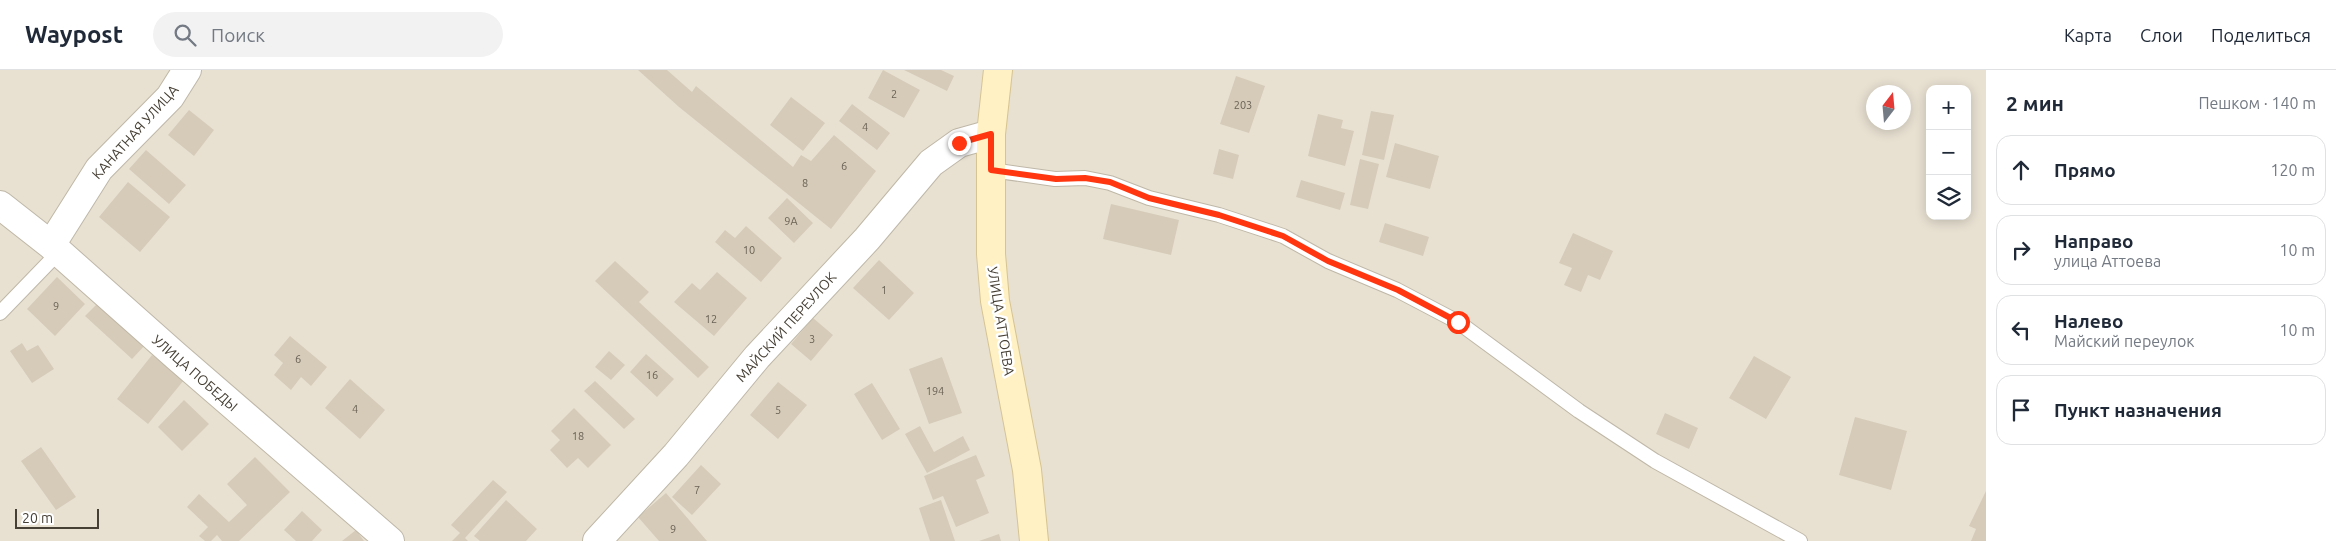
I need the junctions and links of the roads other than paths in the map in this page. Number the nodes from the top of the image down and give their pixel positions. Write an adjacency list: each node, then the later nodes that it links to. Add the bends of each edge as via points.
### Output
1 (187, 70): 6 (street, КАНАТНАЯ УЛИЦА, via 165,103 99,170)
2 (998, 70): 3 (street, УЛИЦА АТТОЕВА)
3 (991, 134): 4 (street, УЛИЦА АТТОЕВА); 9 (street, МАЙСКИЙ ПЕРЕУЛОК, via 959,143 931,163 867,240 757,357 676,455)
4 (991, 170): 10 (street, УЛИЦА АТТОЕВА, via 991,254 995,301 1027,470); 11 (lane, via 1110,182 1149,198 1219,215 1283,236 1328,261 1398,290 1458,322 1579,411 1655,461)
5 (0, 205): 6 (street, УЛИЦА ПОБЕДЫ)
6 (55, 249): 7 (lane); 8 (street, УЛИЦА ПОБЕДЫ)
7 (0, 314)
8 (390, 541)
9 (597, 541)
10 (1034, 541)
11 (1800, 541)

